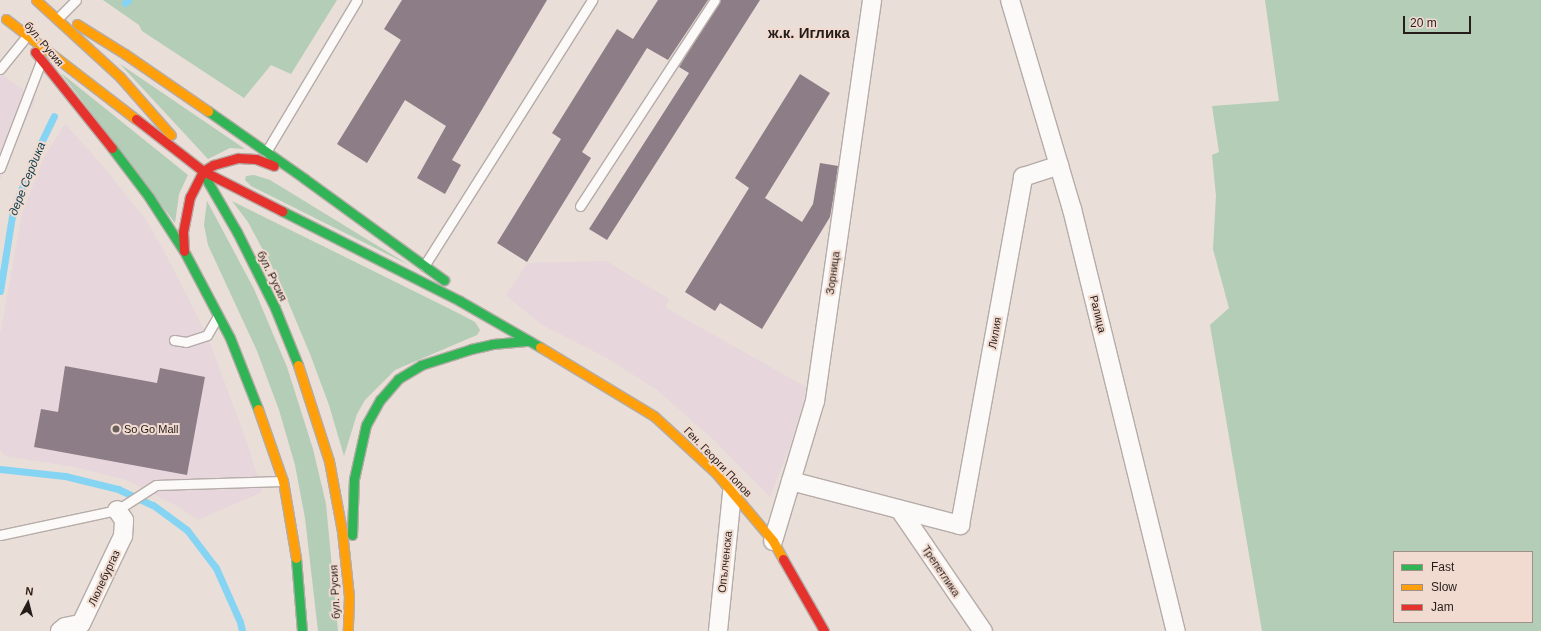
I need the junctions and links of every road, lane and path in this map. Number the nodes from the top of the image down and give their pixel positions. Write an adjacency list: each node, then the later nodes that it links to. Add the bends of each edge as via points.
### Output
1 (37, 0): 8 (main road); 16 (main road, бул. Русия, via 120,77)
2 (76, 0): 8 (lane)
3 (357, 0): 13 (lane)
4 (592, 0): 20 (lane)
5 (715, 0): 18 (lane)
6 (872, 0): 25 (street, Зорница, via 815,401)
7 (1010, 0): 14 (street, Ралица)
8 (61, 14): 13 (main road, via 125,54)
9 (3, 17): 10 (main road, бул. Русия); 16 (main road)
10 (24, 39): 11 (main road, бул. Русия); 12 (lane)
11 (41, 59): 15 (lane); 19 (main road, бул. Русия, via 149,197)
12 (0, 69)
13 (266, 152): 17 (main road)
14 (1059, 165): 28 (street, Лилия, via 1023,176 960,525); 38 (street, Ралица)
15 (0, 168)
16 (203, 172): 17 (main road, via 213,165 238,158 256,159); 19 (main road, via 190,197 183,232); 23 (main road, via 460,301); 31 (main road, бул. Русия, via 275,308 304,381 328,461 342,531)
17 (305, 179): 20 (main road)
18 (580, 206)
19 (184, 251): 21 (main road, бул. Русия)
20 (424, 266): 23 (main road)
21 (219, 315): 22 (lane, via 206,335 186,342); 24 (main road, бул. Русия, via 250,386)
22 (174, 340)
23 (529, 341): 26 (main road, Ген. Георги Попов, via 654,416 696,453); 31 (main road, via 492,344 421,365 398,378 380,400 366,425 354,479)
24 (283, 481): 27 (lane, via 156,485); 33 (main road, бул. Русия, via 294,541)
25 (791, 481): 28 (street); 30 (street, Зорница)
26 (732, 492): 30 (main road, Ген. Георги Попов); 35 (street, Опълченска)
27 (121, 507): 29 (lane); 32 (street, Люлебургаз, via 124,520 123,536 81,624 65,627)
28 (900, 510): 37 (street, Трепетлика)
29 (0, 536)
30 (773, 541): 36 (main road, Ген. Георги Попов)
31 (349, 596): 34 (main road, бул. Русия)
32 (60, 631)
33 (302, 631)
34 (348, 631)
35 (718, 631)
36 (824, 631)
37 (983, 631)
38 (1176, 631)

